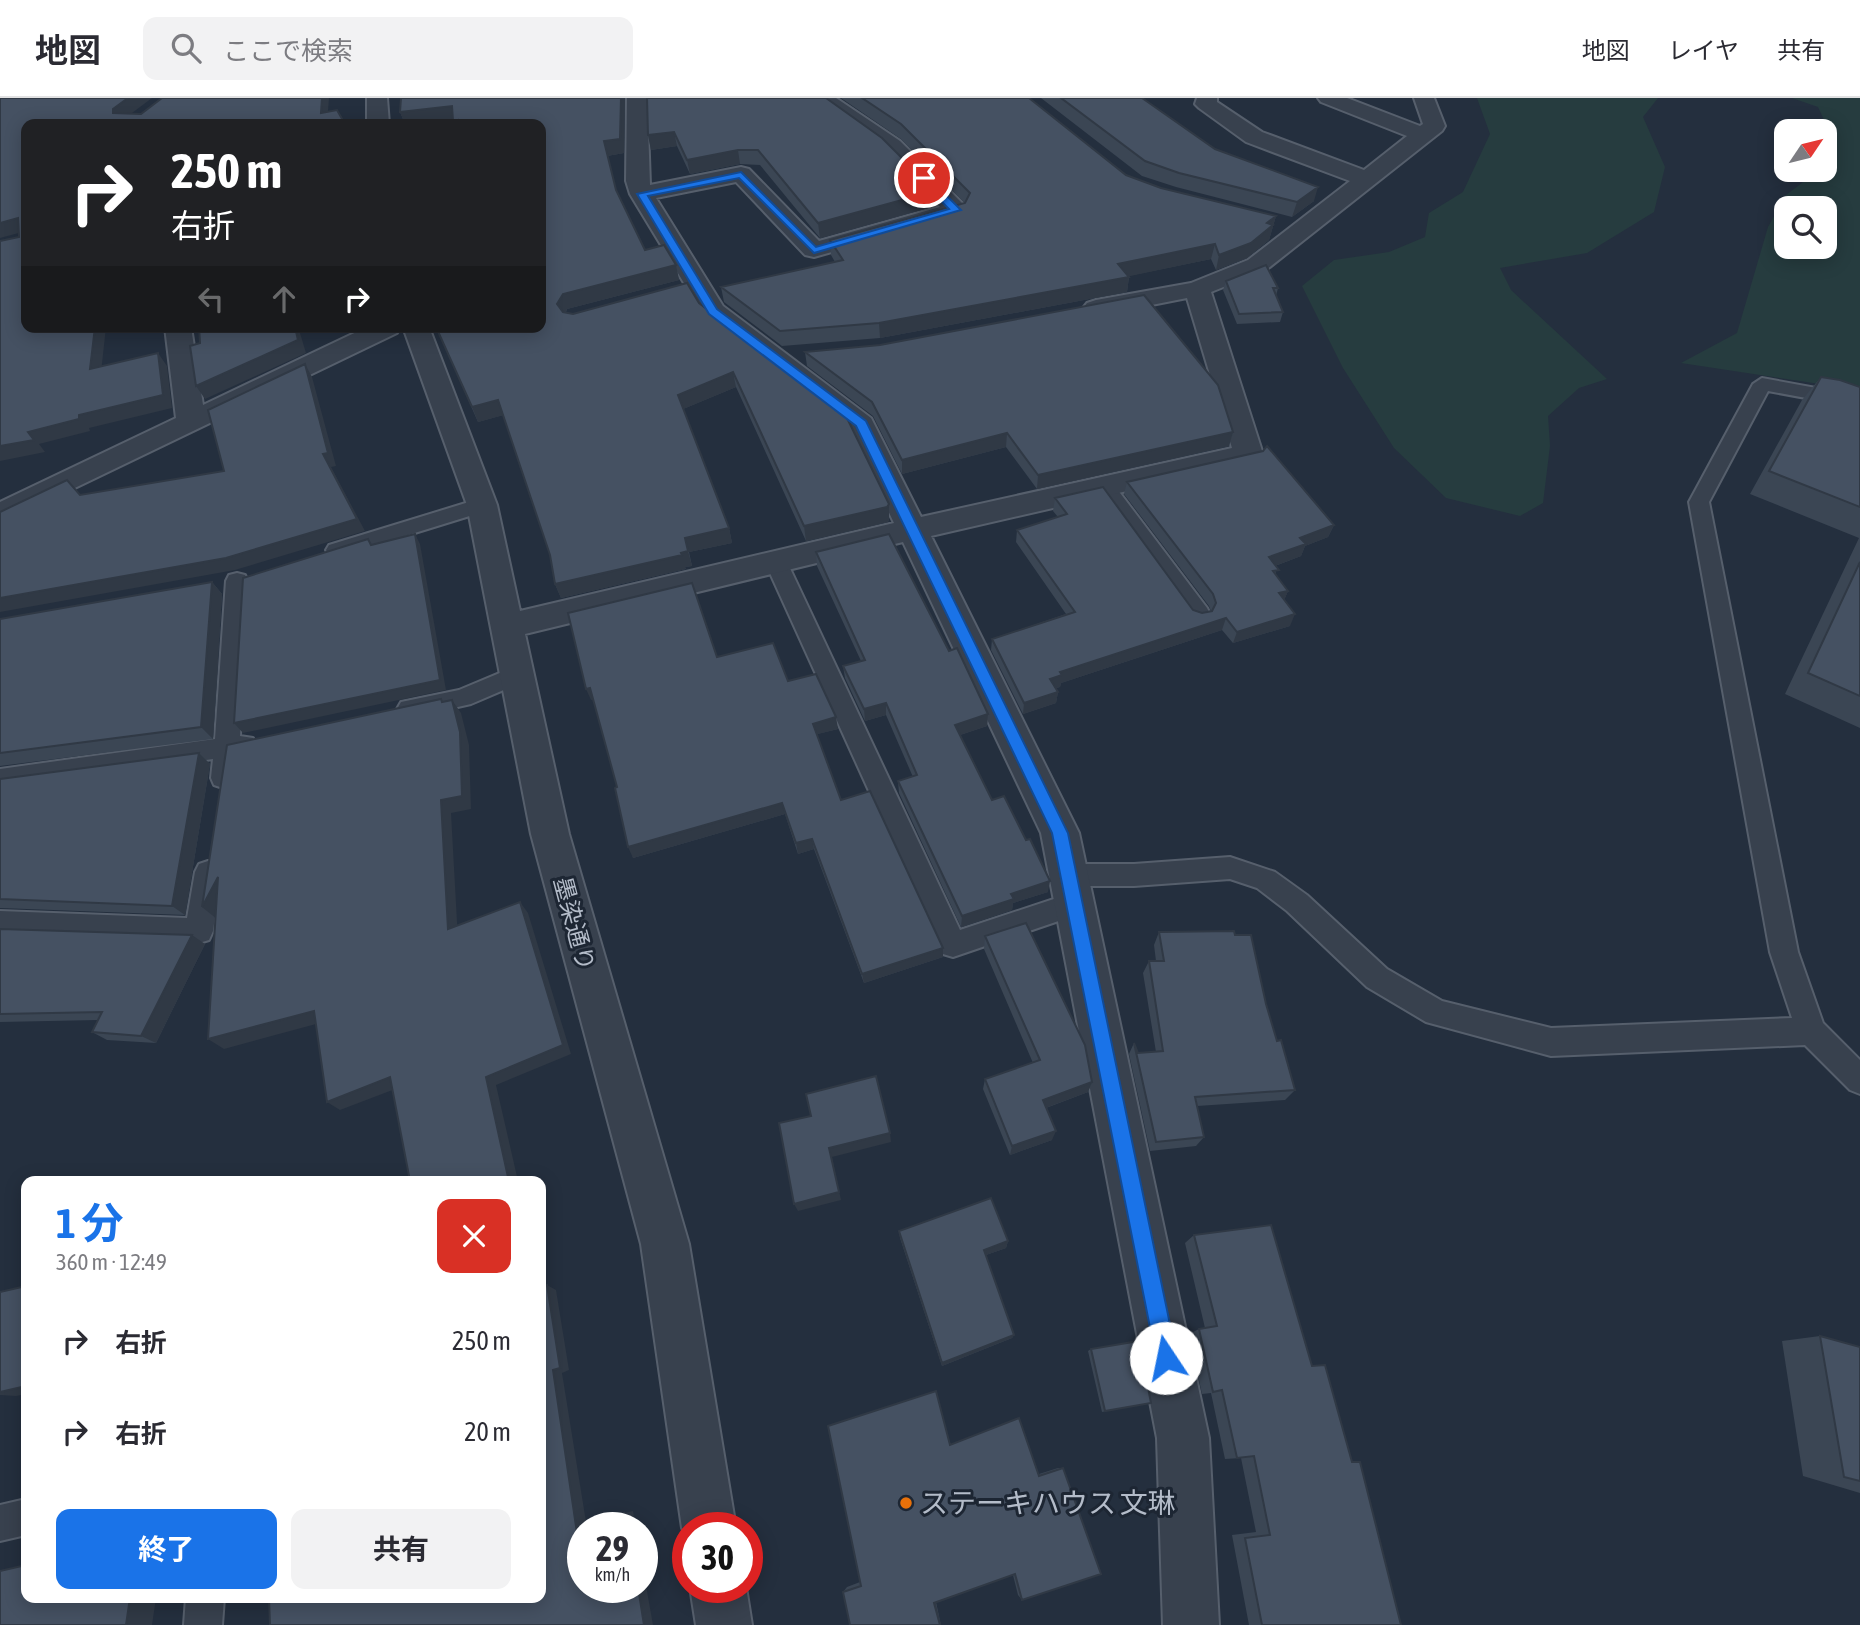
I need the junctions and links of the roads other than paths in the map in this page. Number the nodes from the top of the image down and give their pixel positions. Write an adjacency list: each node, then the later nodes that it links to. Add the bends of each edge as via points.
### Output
1 (377, 98): 7 (street)
2 (637, 98): 10 (street)
3 (1207, 98): 9 (street, via 1206,104 1254,136)
4 (1328, 98): 8 (street)
5 (1424, 98): 8 (street, via 1434,126)
6 (840, 102): 10 (street, via 956,210 814,250 741,174)
7 (378, 119)
8 (1423, 135): 9 (street)
9 (1367, 178): 12 (street)
10 (642, 194): 19 (street, via 684,290)
11 (1276, 222): 12 (street)
12 (1303, 229): 13 (street, via 1256,265)
13 (1197, 289): 14 (street); 22 (street, via 1248,454)
14 (1078, 311)
15 (179, 333): 21 (street)
16 (376, 333): 21 (street)
17 (418, 333): 23 (street, 墨染通り)
18 (814, 355): 19 (street)
19 (775, 358): 25 (street, via 861,424)
20 (1860, 402): 42 (lane, via 1762,384 1699,502 1784,952)
21 (191, 422): 24 (street)
22 (1104, 486): 25 (street); 31 (lane)
23 (482, 505): 26 (lane); 32 (street, 墨染通り)
24 (0, 514)
25 (913, 529): 27 (street); 40 (street, via 1060,833)
26 (314, 557)
27 (776, 562): 32 (street); 40 (lane, via 953,945)
28 (263, 573): 29 (lane)
29 (237, 581): 30 (lane); 36 (lane)
30 (211, 586)
31 (1199, 614)
32 (509, 626): 33 (street, 墨染通り)
33 (519, 674): 34 (lane, via 463,698); 44 (street, 墨染通り, via 550,834 665,1244)
34 (385, 715)
35 (267, 740): 36 (lane)
36 (227, 749): 37 (lane); 38 (lane)
37 (0, 779)
38 (219, 801)
39 (211, 853): 41 (lane, via 199,931)
40 (1072, 890): 42 (lane, via 1134,875 1230,868 1266,880 1377,978 1436,1013 1551,1042); 51 (street, via 1182,1438)
41 (0, 923)
42 (1811, 1031): 43 (lane)
43 (1860, 1080)
44 (707, 1512)
45 (21, 1518): 46 (lane)
46 (0, 1522)
47 (205, 1603): 49 (lane)
48 (721, 1603): 50 (street)
49 (203, 1625)
50 (724, 1625)
51 (1191, 1625)

